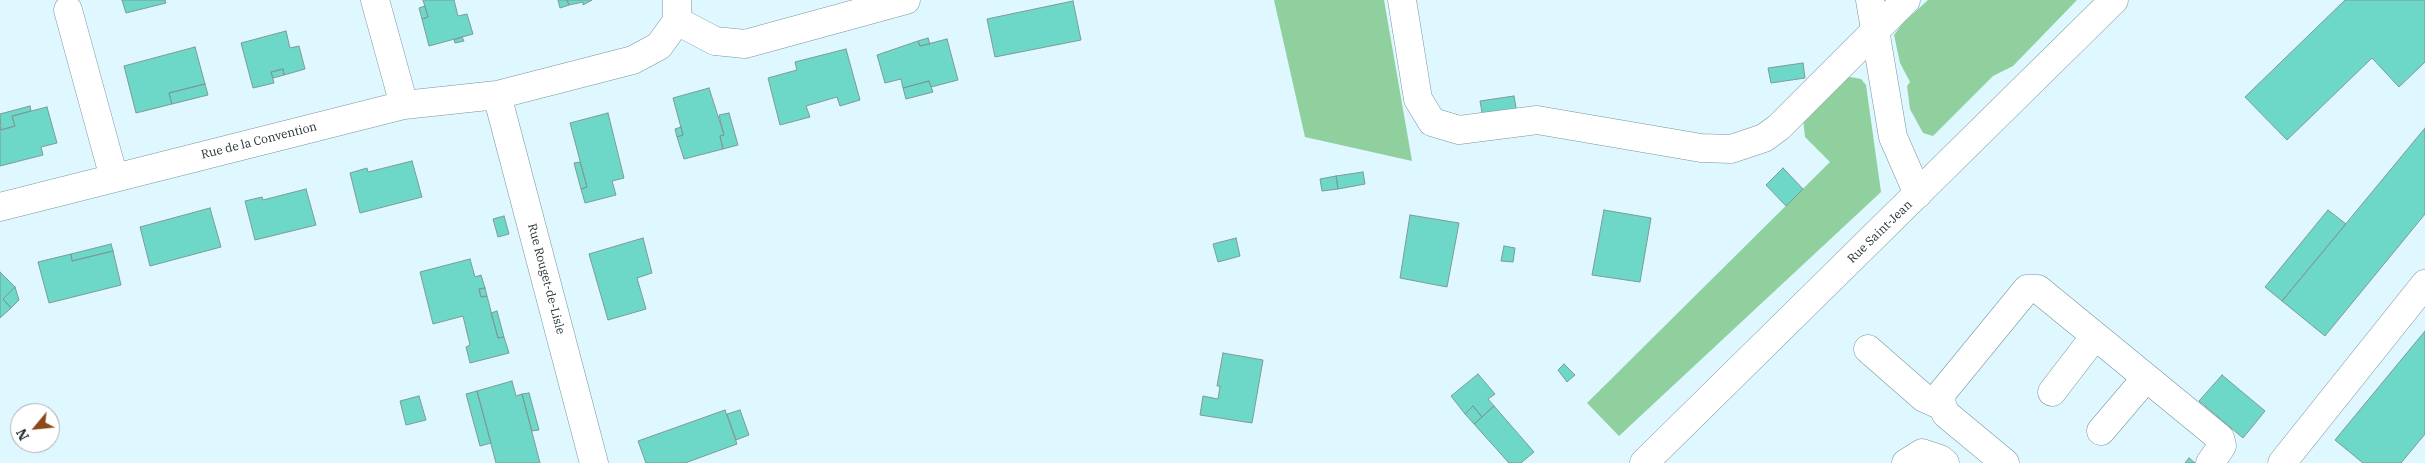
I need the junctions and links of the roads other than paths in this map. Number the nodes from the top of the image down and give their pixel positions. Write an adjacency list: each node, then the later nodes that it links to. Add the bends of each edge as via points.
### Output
1 (375, 0): 11 (street)
2 (906, 0): 8 (street, Rue de la Convention, via 745,44 714,41)
3 (1402, 0): 9 (street, via 1418,99 1432,122 1459,130 1537,120 1701,148 1731,149 1764,138)
4 (1870, 0): 9 (street)
5 (1906, 0): 9 (street)
6 (2114, 0): 13 (street, Rue Saint-Jean)
7 (68, 10): 12 (street)
8 (677, 10): 10 (street, Rue de la Convention, via 659,46 633,60)
9 (1876, 30): 13 (street, via 1893,137)
10 (497, 95): 11 (street, Rue de la Convention); 22 (street, Rue Rouget-de-Lisle)
11 (404, 104): 12 (street, Rue de la Convention)
12 (114, 178): 14 (street, Rue de la Convention)
13 (1918, 194): 23 (street, Rue Saint-Jean)
14 (0, 207)
15 (2425, 284): 28 (street)
16 (2095, 336): 18 (street); 19 (street); 20 (street, via 2038,289 2028,289 1941,394)
17 (1868, 349): 20 (street, via 1924,398)
18 (2146, 378): 21 (street); 27 (street, via 2220,438 2222,446)
19 (2052, 392)
20 (1942, 406): 26 (street, via 1946,414)
21 (2101, 430)
22 (594, 463)
23 (1644, 463)
24 (1906, 463): 25 (street, via 1922,453)
25 (1945, 463)
26 (2005, 463)
27 (2210, 463)
28 (2282, 463)

